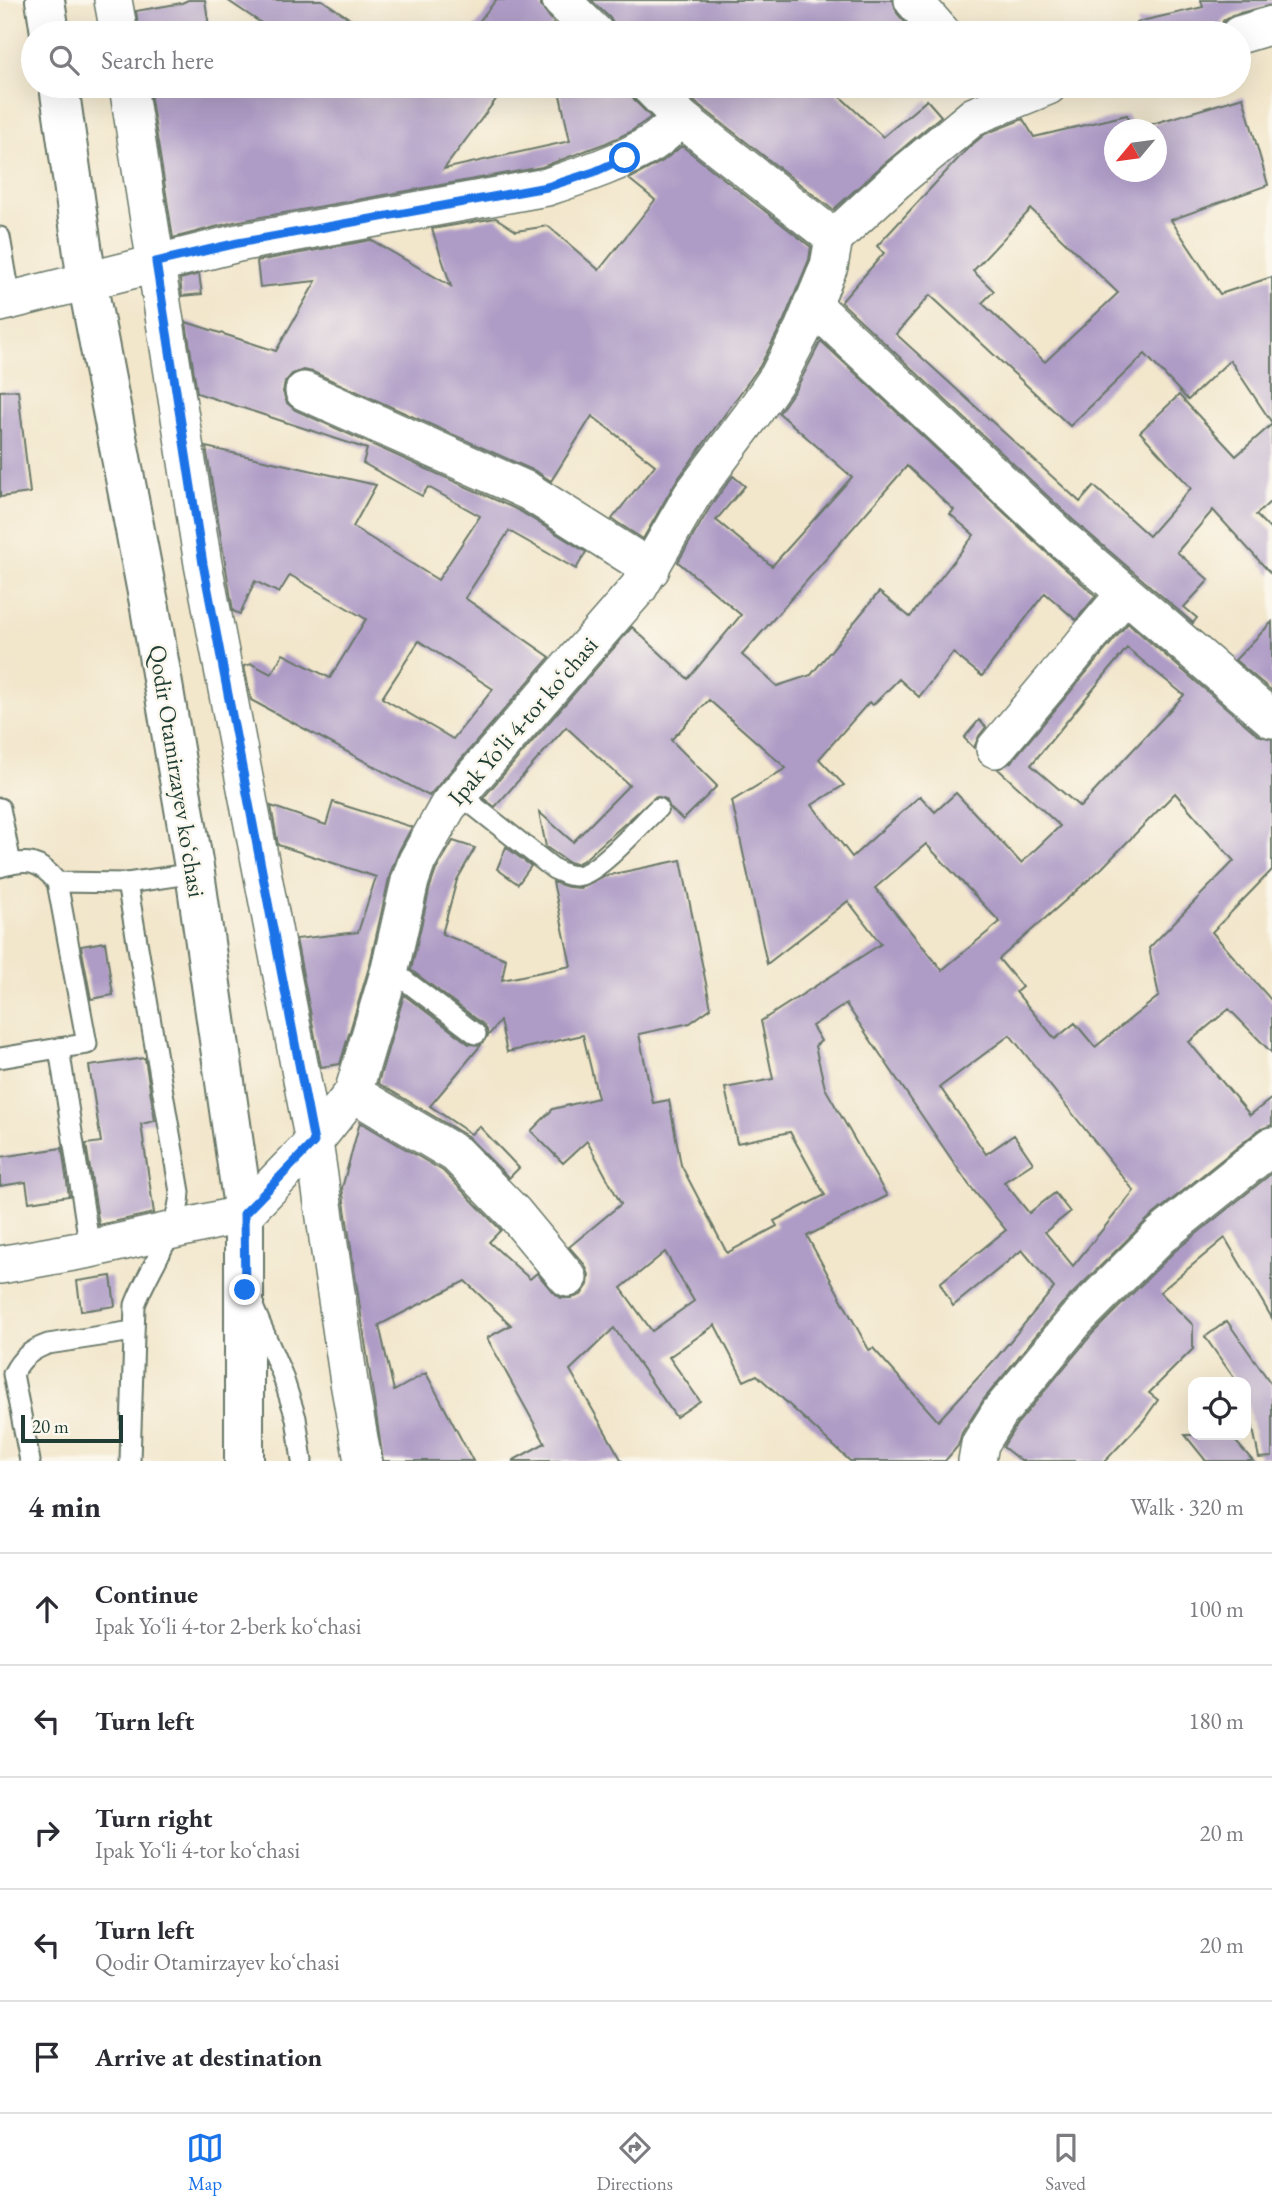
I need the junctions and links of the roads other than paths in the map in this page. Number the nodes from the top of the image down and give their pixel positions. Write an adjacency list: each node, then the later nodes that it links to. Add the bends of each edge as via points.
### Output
1 (45, 0): 5 (main road)
2 (113, 0): 6 (street)
3 (561, 0): 7 (street)
4 (912, 0): 8 (street)
5 (48, 21)
6 (117, 21)
7 (583, 21)
8 (931, 21)
9 (1272, 25): 10 (street)
10 (1251, 31)
11 (61, 98): 19 (main road, Qodir Otamirzayev koʻchasi)
12 (130, 98): 18 (street)
13 (661, 98): 15 (street)
14 (994, 98): 17 (street)
15 (681, 118): 17 (street); 18 (street, via 654,142 625,158 547,187)
16 (0, 237): 20 (lane)
17 (834, 238): 21 (street, Ipak Yoʻli 4-tor koʻchasi, via 829,266)
18 (156, 262): 19 (street); 39 (street, via 203,564)
19 (87, 281): 20 (street); 31 (main road, Qodir Otamirzayev koʻchasi)
20 (6, 302)
21 (811, 304): 23 (street, Ipak Yoʻli 4-tor koʻchasi, via 778,377 692,495); 24 (street)
22 (304, 391): 23 (street, via 528,491)
23 (651, 569): 27 (street, Ipak Yoʻli 4-tor koʻchasi)
24 (1125, 594): 25 (street); 26 (street)
25 (1272, 719)
26 (995, 750)
27 (459, 793): 29 (lane, via 567,876 597,866); 34 (street, Ipak Yoʻli 4-tor koʻchasi, via 417,860)
28 (0, 808): 30 (lane)
29 (658, 808)
30 (6, 866): 32 (lane, via 28,862 45,868)
31 (195, 873): 33 (lane); 41 (main road, Qodir Otamirzayev koʻchasi)
32 (57, 882): 33 (lane); 36 (lane, via 87,1044)
33 (127, 883): 42 (lane, via 180,1192 180,1206)
34 (390, 969): 35 (lane); 38 (street, Ipak Yoʻli 4-tor koʻchasi)
35 (476, 1034)
36 (59, 1048): 37 (lane); 43 (lane)
37 (0, 1059)
38 (353, 1093): 39 (street, Ipak Yoʻli 4-tor koʻchasi); 45 (street, via 456,1154)
39 (314, 1142): 41 (street, Ipak Yoʻli 4-tor koʻchasi); 52 (street)
40 (1272, 1146): 53 (street, via 1161,1235 1076,1320 1000,1412 980,1444)
41 (244, 1214): 42 (street); 46 (main road, Qodir Otamirzayev koʻchasi)
42 (170, 1230): 43 (street); 47 (lane, via 143,1282)
43 (90, 1248): 44 (street)
44 (0, 1265)
45 (568, 1278)
46 (245, 1290): 50 (main road, Qodir Otamirzayev koʻchasi); 51 (lane, via 282,1374 296,1418)
47 (133, 1331): 48 (lane, via 48,1344 35,1348 18,1364 13,1374); 49 (lane)
48 (30, 1461)
49 (130, 1461)
50 (244, 1461)
51 (302, 1461)
52 (363, 1461)
53 (977, 1461)

